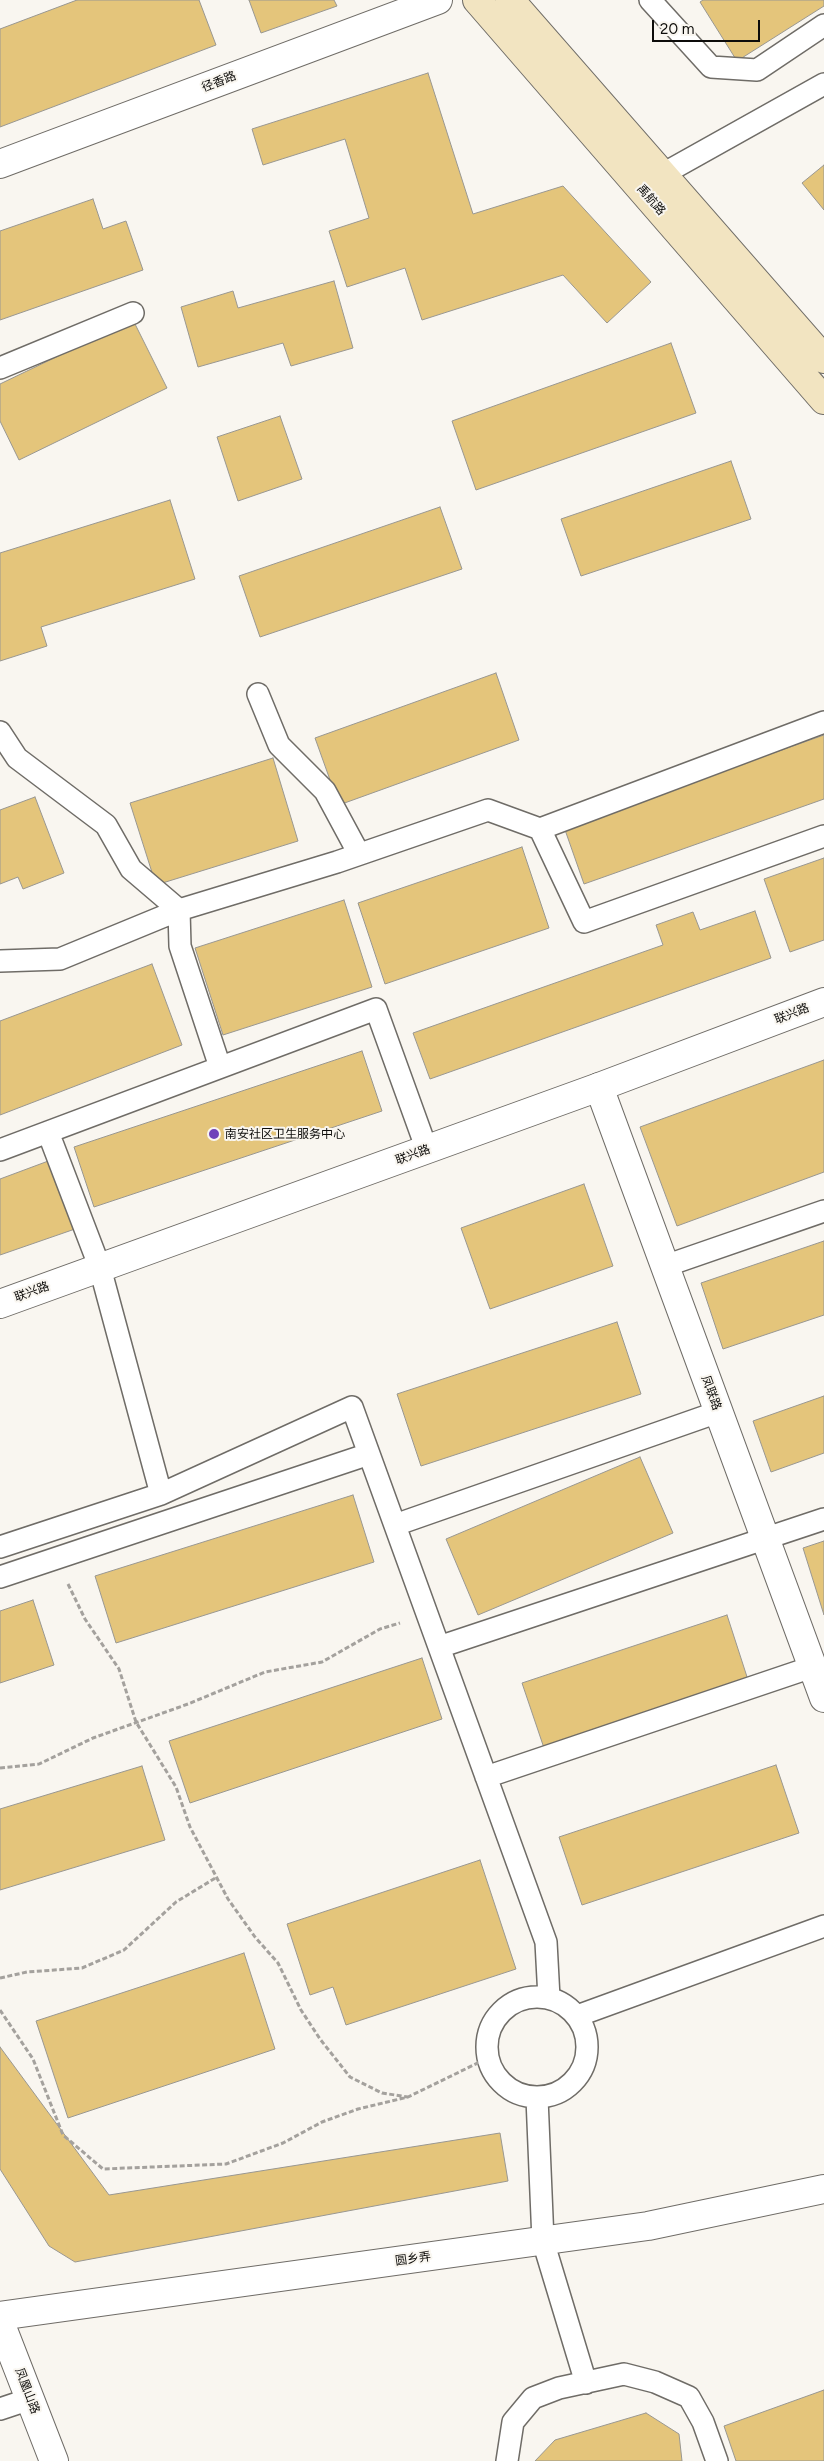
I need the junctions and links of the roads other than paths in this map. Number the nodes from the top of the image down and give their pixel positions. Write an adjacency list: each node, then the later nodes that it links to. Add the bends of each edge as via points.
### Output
1 (438, 0): 7 (street, 径香路)
2 (477, 0): 12 (main road, 禹航路)
3 (510, 0): 8 (main road)
4 (650, 0): 5 (lane, via 711,67 756,70)
5 (824, 25)
6 (824, 84): 8 (lane)
7 (0, 164)
8 (663, 174): 10 (main road)
9 (134, 313): 11 (lane)
10 (824, 359)
11 (0, 368)
12 (824, 400)
13 (258, 694): 18 (lane, via 279,745 325,791)
14 (824, 722): 16 (lane)
15 (0, 732): 19 (lane, via 17,758 106,825 131,869)
16 (540, 828): 17 (lane, via 584,922); 18 (lane, via 488,810)
17 (824, 836)
18 (360, 854): 19 (lane)
19 (179, 910): 20 (lane, via 60,960); 22 (lane, via 180,946)
20 (0, 961)
21 (824, 1002): 23 (street, 联兴路)
22 (220, 1067): 24 (lane); 26 (lane, via 376,1009)
23 (598, 1088): 26 (street, 联兴路); 28 (street, 凤联路)
24 (48, 1132): 25 (lane); 29 (lane)
25 (0, 1150)
26 (427, 1150): 29 (street, 联兴路)
27 (824, 1210): 28 (lane)
28 (665, 1266): 31 (street, 凤联路)
29 (100, 1268): 30 (street, 联兴路); 33 (lane)
30 (0, 1304)
31 (718, 1412): 35 (lane); 36 (street, 凤联路)
32 (369, 1454): 33 (lane, via 352,1406); 35 (lane); 38 (lane)
33 (161, 1494): 37 (lane)
34 (824, 1519): 36 (lane)
35 (395, 1525): 39 (lane)
36 (766, 1539): 39 (lane); 40 (street, 凤联路)
37 (0, 1548)
38 (0, 1577)
39 (439, 1647): 42 (lane)
40 (812, 1667): 41 (street, 凤联路); 42 (lane)
41 (824, 1698)
42 (486, 1777): 44 (lane, via 546,1942)
43 (824, 1926): 45 (lane)
44 (550, 1998): 45 (lane); 46 (lane, via 532,1997 502,2011 492,2025 487,2041 488,2058 494,2074 505,2087 520,2095)
45 (577, 2016): 46 (lane, via 585,2030 586,2062 579,2076 567,2088)
46 (537, 2098): 48 (lane)
47 (824, 2188): 48 (street, 圆乡弄, via 648,2226)
48 (543, 2241): 49 (street, 圆乡弄); 51 (lane)
49 (0, 2316)
50 (0, 2322): 52 (street, 凤凰山路)
51 (586, 2383): 55 (lane, via 559,2388 533,2398 512,2422); 56 (lane, via 624,2374 655,2382 688,2398 703,2422)
52 (30, 2399): 53 (lane); 54 (street, 凤凰山路)
53 (0, 2409)
54 (54, 2461)
55 (507, 2461)
56 (717, 2461)

